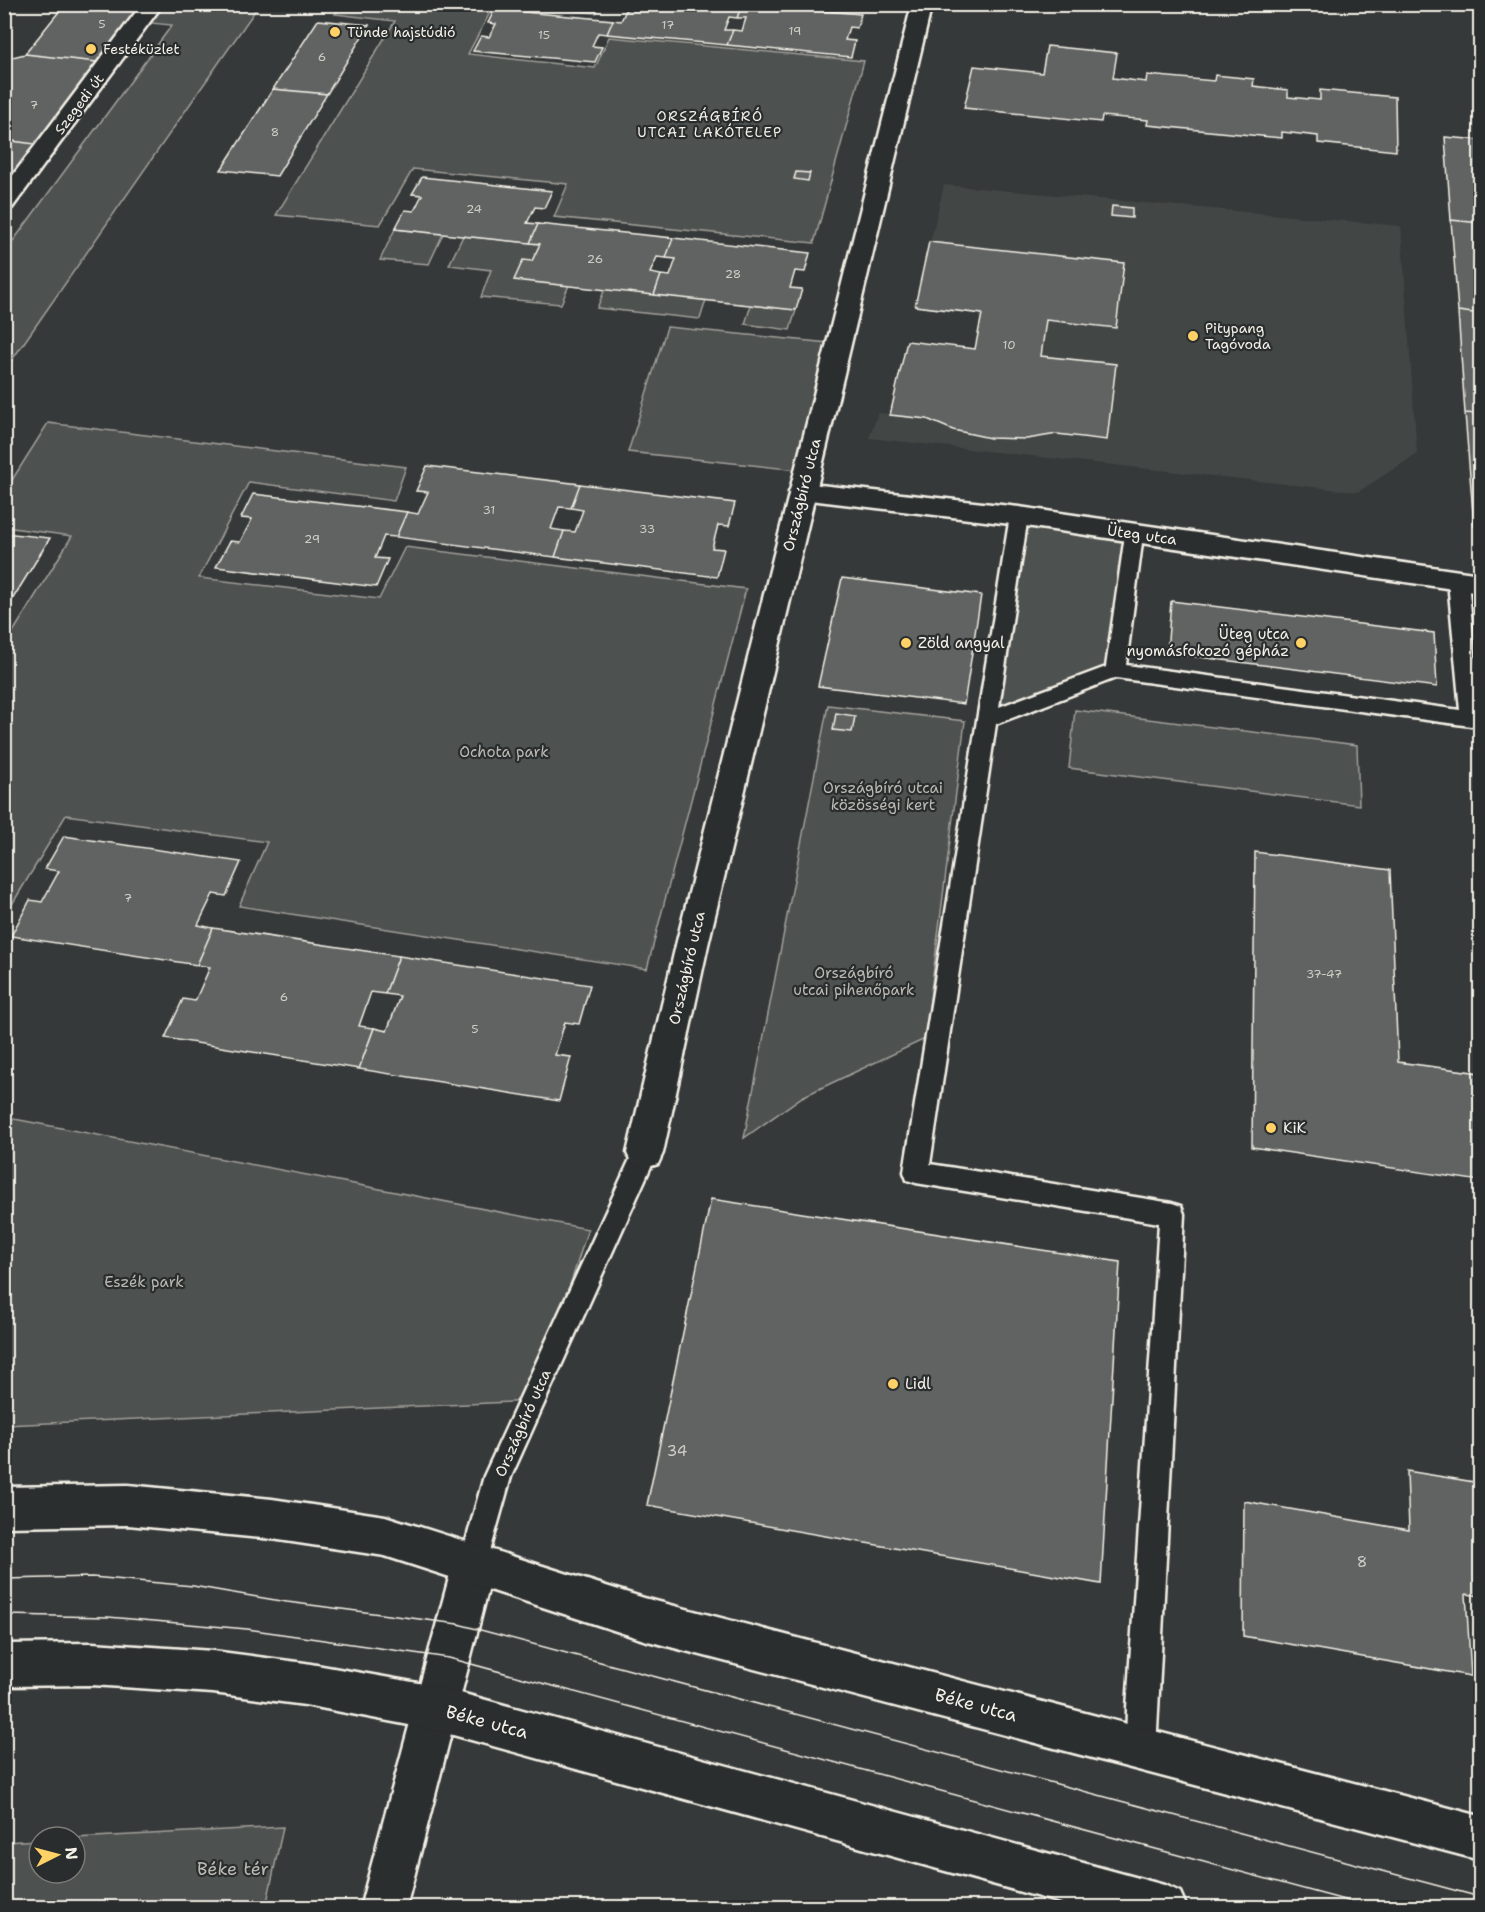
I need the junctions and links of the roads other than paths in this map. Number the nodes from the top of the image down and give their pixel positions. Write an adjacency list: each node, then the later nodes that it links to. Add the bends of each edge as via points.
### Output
1 (153, 4): 3 (street, Szegedi út)
2 (922, 4): 4 (street, Országbíró utca)
3 (4, 203)
4 (802, 492): 5 (street, Üteg utca); 10 (street, Országbíró utca)
5 (1019, 516): 6 (street, Üteg utca); 9 (lane)
6 (1134, 535): 7 (street, Üteg utca); 8 (lane)
7 (1469, 582): 8 (lane, via 1471,719)
8 (1115, 671): 9 (lane)
9 (987, 720): 15 (lane, via 916,1172 1172,1214)
10 (645, 1153): 12 (lane, Országbíró utca, via 498,1476)
11 (4, 1507): 12 (street, via 128,1505 272,1519 385,1536)
12 (474, 1563): 14 (street, Országbíró utca); 15 (street, Béke utca, via 644,1619)
13 (4, 1665): 14 (street, via 92,1664 213,1672)
14 (435, 1708): 17 (street, Országbíró utca); 18 (street, Béke utca)
15 (1141, 1749): 16 (street, Béke utca)
16 (1480, 1838)
17 (383, 1908)
18 (1164, 1908)

